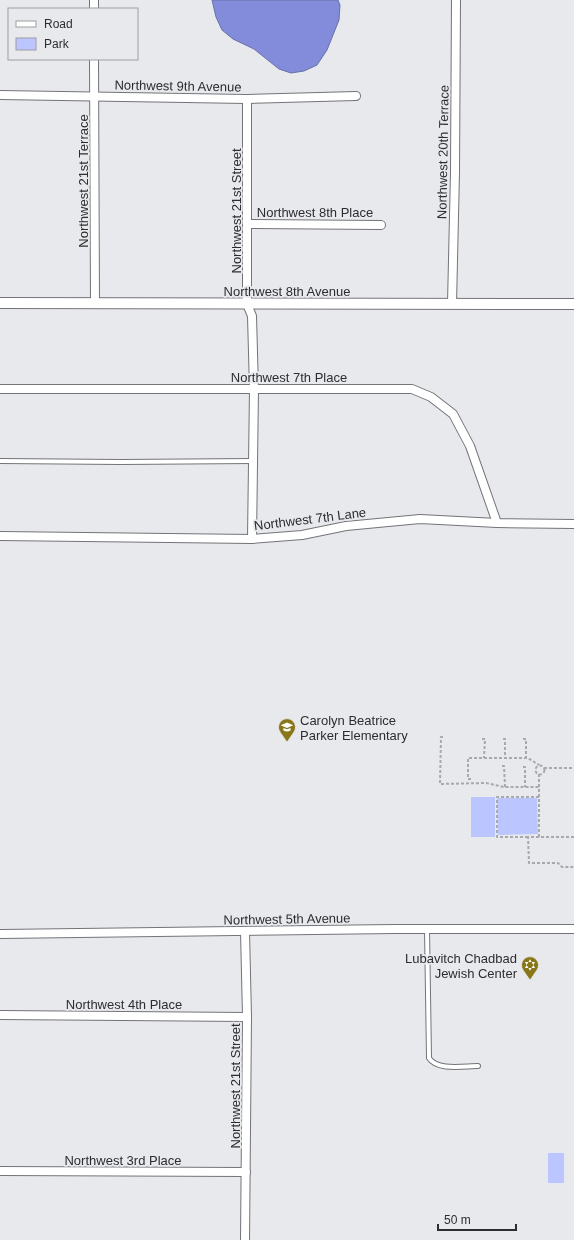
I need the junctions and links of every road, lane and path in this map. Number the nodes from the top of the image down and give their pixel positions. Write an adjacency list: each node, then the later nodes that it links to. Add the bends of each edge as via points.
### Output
1 (456, 0): 12 (street, Northwest 20th Terrace)
2 (94, 60): 4 (street, Northwest 21st Terrace)
3 (0, 95): 4 (street, Northwest 9th Avenue)
4 (94, 96): 6 (street, Northwest 9th Avenue); 10 (street, Northwest 21st Terrace)
5 (356, 96): 6 (street, Northwest 9th Avenue)
6 (248, 99): 7 (street, Northwest 21st Street)
7 (248, 224): 8 (street, Northwest 8th Place); 11 (street, Northwest 21st Street)
8 (381, 224)
9 (0, 303): 10 (street, Northwest 8th Avenue)
10 (95, 303): 11 (street, Northwest 8th Avenue)
11 (247, 304): 12 (street, Northwest 8th Avenue); 15 (street, Northwest 21st Street, via 252,316)
12 (452, 304): 13 (street, Northwest 8th Avenue)
13 (574, 304)
14 (0, 388): 15 (street, Northwest 7th Place)
15 (254, 389): 17 (street, Northwest 21st Street); 18 (street, Northwest 7th Place, via 412,389 431,396 453,414 470,446)
16 (0, 461): 17 (lane)
17 (253, 461): 21 (street, Northwest 21st Street)
18 (497, 523): 19 (street, Northwest 7th Lane); 21 (street, Northwest 7th Lane, via 420,518 346,526 302,535)
19 (574, 524)
20 (0, 536): 21 (street, Northwest 7th Lane)
21 (252, 539)
22 (443, 737): 36 (path, via 440,737 440,784 486,783)
23 (482, 739): 26 (path, via 485,739)
24 (503, 739): 27 (path)
25 (523, 739): 28 (path, via 526,739)
26 (484, 758): 27 (path); 35 (path, via 468,758 468,779)
27 (505, 758): 28 (path)
28 (526, 758): 29 (path)
29 (540, 765): 32 (path); 34 (path, via 535,769)
30 (502, 766): 36 (path)
31 (523, 767): 37 (path)
32 (544, 768): 33 (path); 34 (path, via 544,772)
33 (574, 768)
34 (540, 774): 38 (path)
35 (471, 779)
36 (505, 787): 37 (path)
37 (525, 787): 38 (path)
38 (540, 787): 39 (path)
39 (540, 797): 40 (path, via 496,797 497,837); 41 (path)
40 (528, 837): 41 (path); 43 (path, via 529,863 558,863 562,868)
41 (539, 837): 42 (path)
42 (574, 837)
43 (574, 868)
44 (574, 929): 45 (street, Northwest 5th Avenue)
45 (427, 930): 46 (street, Northwest 5th Avenue); 50 (lane, via 430,1058 438,1066)
46 (245, 931): 47 (street, Northwest 5th Avenue); 49 (street, Northwest 21st Street)
47 (0, 934)
48 (0, 1015): 49 (street, Northwest 4th Place)
49 (247, 1016): 52 (street, Northwest 21st Street)
50 (478, 1066)
51 (0, 1171): 52 (street, Northwest 3rd Place)
52 (246, 1172): 53 (street, Northwest 21st Street)
53 (245, 1240)

